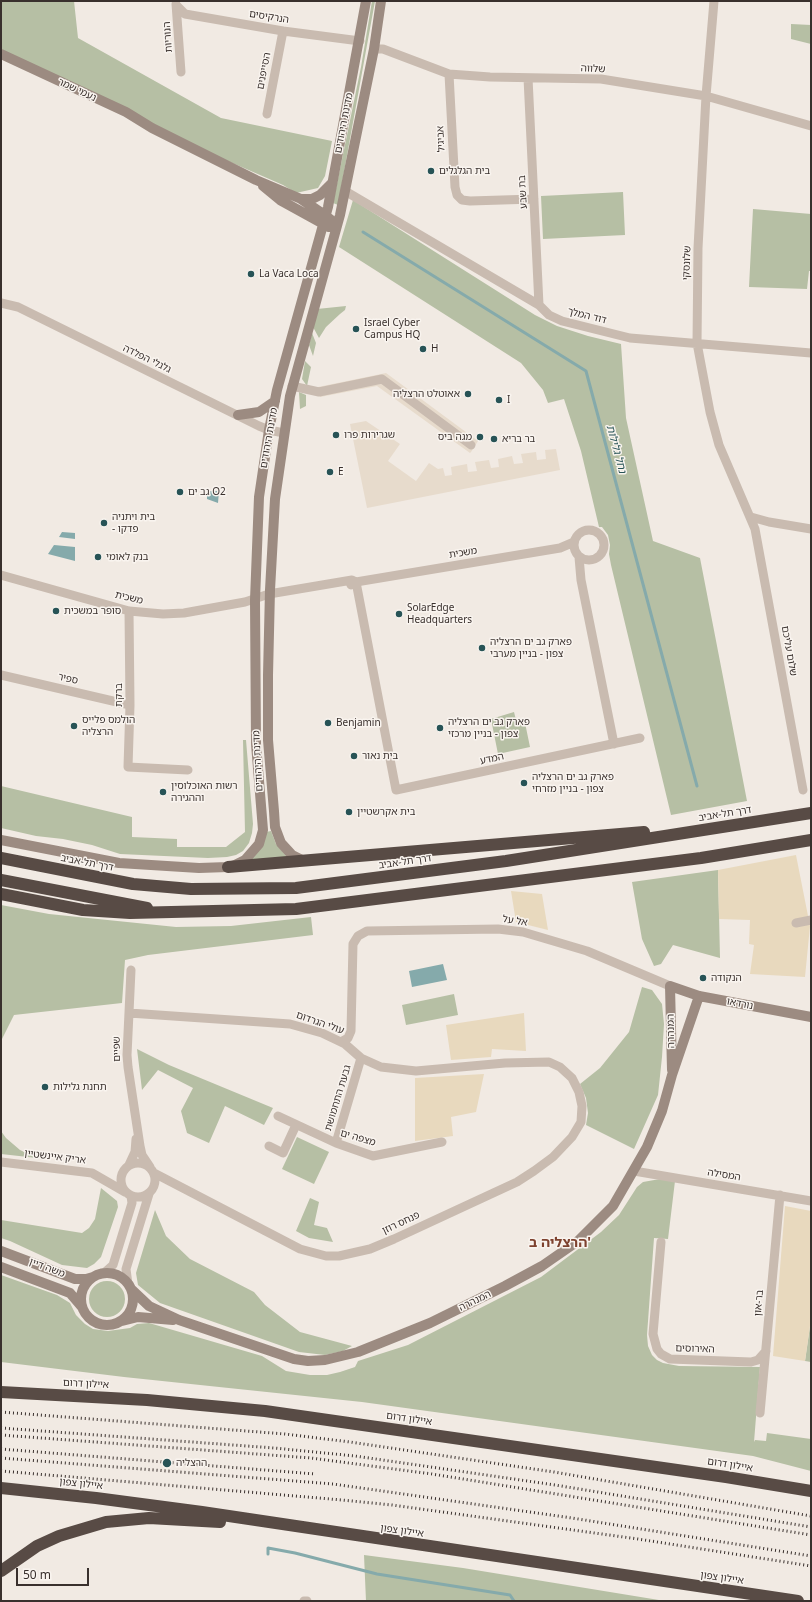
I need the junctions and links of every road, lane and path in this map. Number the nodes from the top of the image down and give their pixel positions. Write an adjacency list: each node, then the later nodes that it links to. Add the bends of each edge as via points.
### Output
1 (366, 1): 6 (street, מדינת היהודים)
2 (381, 1): 7 (street, מדינת היהודים)
3 (714, 1): 13 (street, שלונסקי)
4 (176, 4): 5 (street, הנרקיסים, via 185,14); 10 (street, הנוריות)
5 (283, 31): 6 (street, הנרקיסים); 14 (street, הסייפנים)
6 (360, 42): 18 (street, מדינת היהודים)
7 (374, 49): 11 (street, שלווה, via 383,49); 19 (street, מדינת היהודים)
8 (1, 54): 16 (street, נעמי שמר, via 126,112)
9 (1, 60): 16 (street, נעמי שמר)
10 (182, 72)
11 (449, 74): 12 (street, שלווה); 21 (street, אביגיל, via 457,195 462,200 470,201)
12 (528, 78): 13 (street, שלווה, via 600,79); 21 (street, בת שבע)
13 (706, 96): 15 (street, שלווה); 28 (street, שלונסקי, via 698,248)
14 (268, 114)
15 (811, 126)
16 (152, 128): 17 (street, נעמי שמר)
17 (256, 180): 20 (street, נעמי שמר); 22 (street, נעמי שמר, via 280,200)
18 (333, 181): 20 (street, via 320,195 312,199); 23 (street, מדינת היהודים)
19 (345, 191): 24 (street, מדינת היהודים); 27 (street, דוד המלך)
20 (301, 199): 23 (street, נעמי שמר)
21 (534, 199): 27 (street, בת שבע)
22 (308, 216): 23 (street, נעמי שמר); 25 (street)
23 (325, 220): 24 (street, נעמי שמר); 25 (street, מדינת היהודים)
24 (336, 229): 30 (street, מדינת היהודים)
25 (320, 238): 31 (street, מדינת היהודים)
26 (1, 303): 32 (street, גלגלי הפלדה, via 18,307)
27 (539, 305): 28 (street, דוד המלך, via 549,315 562,322 630,338)
28 (697, 343): 29 (street, דוד המלך); 36 (street, שלונסקי, via 719,445)
29 (811, 353)
30 (292, 386): 34 (street, מדינת היהודים); 35 (street, via 319,392 382,379)
31 (275, 401): 32 (street, via 259,412); 33 (street, מדינת היהודים)
32 (238, 415): 33 (street, גלגלי הפלדה)
33 (269, 430): 34 (street, גלגלי הפלדה); 43 (street, מדינת היהודים, via 259,497)
34 (284, 433): 42 (street, מדינת היהודים, via 275,499)
35 (471, 444)
36 (751, 517): 37 (street); 50 (street, שלום עליכם)
37 (811, 529)
38 (574, 542): 39 (street, via 574,550); 39 (street, via 578,533 586,530 596,531 604,540 599,557 589,560); 41 (street, משכית, via 560,548)
39 (579, 557): 48 (street, via 581,580)
40 (1, 575): 44 (street, משכית)
41 (356, 582): 42 (street, משכית, via 352,580); 48 (street, המדע, via 396,790)
42 (269, 597): 43 (street, משכית); 56 (street, מדינת היהודים, via 268,740 275,827 287,851)
43 (255, 600): 44 (street, משכית, via 184,613); 57 (street, מדינת היהודים, via 256,744 263,830 254,851 242,862)
44 (129, 611): 46 (street, ברקת)
45 (1, 675): 46 (street, ספיר)
46 (130, 705): 49 (street, ברקת, via 128,767)
47 (640, 738): 48 (street, המדע)
48 (614, 744)
49 (188, 770)
50 (803, 790)
51 (811, 813): 52 (highway, דרך תל-אביב)
52 (753, 822): 55 (highway, דרך תל-אביב, via 506,861 296,888 191,889 133,884); 56 (highway)
53 (1, 840): 57 (street, דרך תל-אביב, via 119,864)
54 (811, 840): 60 (highway, via 701,858 324,906)
55 (1, 858)
56 (304, 861): 57 (highway)
57 (228, 867)
58 (1, 880): 60 (highway)
59 (1, 894): 60 (highway, via 83,910 130,914)
60 (177, 912)
61 (811, 920): 62 (street)
62 (796, 923)
63 (131, 970): 66 (street, שפיים)
64 (670, 986): 65 (street, נורדאו); 68 (street, אל על, via 587,951 524,932 498,929 367,931 358,936 353,944 351,1031 348,1038); 70 (street, המנהרה)
65 (699, 996): 67 (street, נורדאו); 70 (street, המנהרה)
66 (129, 1013): 68 (street, עולי הגרדום, via 290,1024 322,1033); 74 (street, שפיים, via 127,1055)
67 (811, 1017)
68 (341, 1042): 69 (street, עולי הגרדום)
69 (361, 1058): 71 (street, עולי הגרדום, via 381,1067 416,1071 549,1062 560,1067 572,1078); 76 (street, גבעת התחמושת)
70 (672, 1075): 81 (street, המנהרה, via 662,1111)
71 (579, 1092): 82 (street, פנחס רוזן, via 582,1106 581,1122 572,1137 553,1157 534,1171 516,1182 394,1239 356,1253 326,1256 300,1249)
72 (278, 1116): 73 (street, מצפה ים)
73 (296, 1125): 76 (street, מצפה ים); 77 (street, via 283,1153)
74 (136, 1128): 79 (street, שפיים, via 134,1152); 80 (street, שפיים, via 142,1155)
75 (442, 1142): 76 (street, מצפה ים, via 373,1156)
76 (336, 1143)
77 (270, 1146)
78 (1, 1162): 84 (street, אריק איינשטיין, via 92,1173)
79 (129, 1165): 80 (street, via 140,1163); 84 (street, שפיים, via 121,1178 122,1186)
80 (152, 1170): 82 (street, פנחס רוזן, via 163,1179); 83 (street, via 156,1182)
81 (634, 1171): 85 (street, המסילה); 94 (street, המנהרה, via 613,1206 593,1227 578,1241 542,1266 430,1323 358,1352 324,1360 294,1359)
82 (184, 1189): 83 (street, פנחס רוזן, via 160,1186)
83 (151, 1191): 84 (street, via 139,1198); 92 (street, via 126,1269)
84 (128, 1194): 90 (street, שפיים, via 132,1203 113,1265)
85 (780, 1195): 86 (street, המסילה); 96 (street, בר-און)
86 (811, 1200)
87 (661, 1242): 96 (street, האירוסים, via 654,1334 657,1349 661,1354 670,1359 751,1362 758,1360)
88 (1, 1251): 91 (street, משה דיין, via 75,1279 86,1280)
89 (1, 1267): 93 (street, משה דיין, via 70,1293)
90 (104, 1273): 91 (street); 92 (street, via 120,1276)
91 (93, 1277): 93 (street, via 84,1287)
92 (130, 1287): 94 (street, המנהרה, via 149,1306); 95 (street, via 132,1306 126,1316)
93 (83, 1308): 95 (street, via 91,1319 97,1322)
94 (179, 1320): 95 (street, המנהרה, via 134,1317)
95 (117, 1323)
96 (766, 1351): 98 (street, בר-און)
97 (1, 1392): 100 (highway, איילון דרום, via 146,1400 265,1411 726,1476)
98 (760, 1413)
99 (1, 1488): 101 (highway, איילון צפון, via 96,1498)
100 (811, 1491)
101 (282, 1525): 102 (highway, via 149,1518 106,1522 59,1536 37,1546); 103 (highway, איילון צפון)
102 (1, 1570)
103 (798, 1601)

